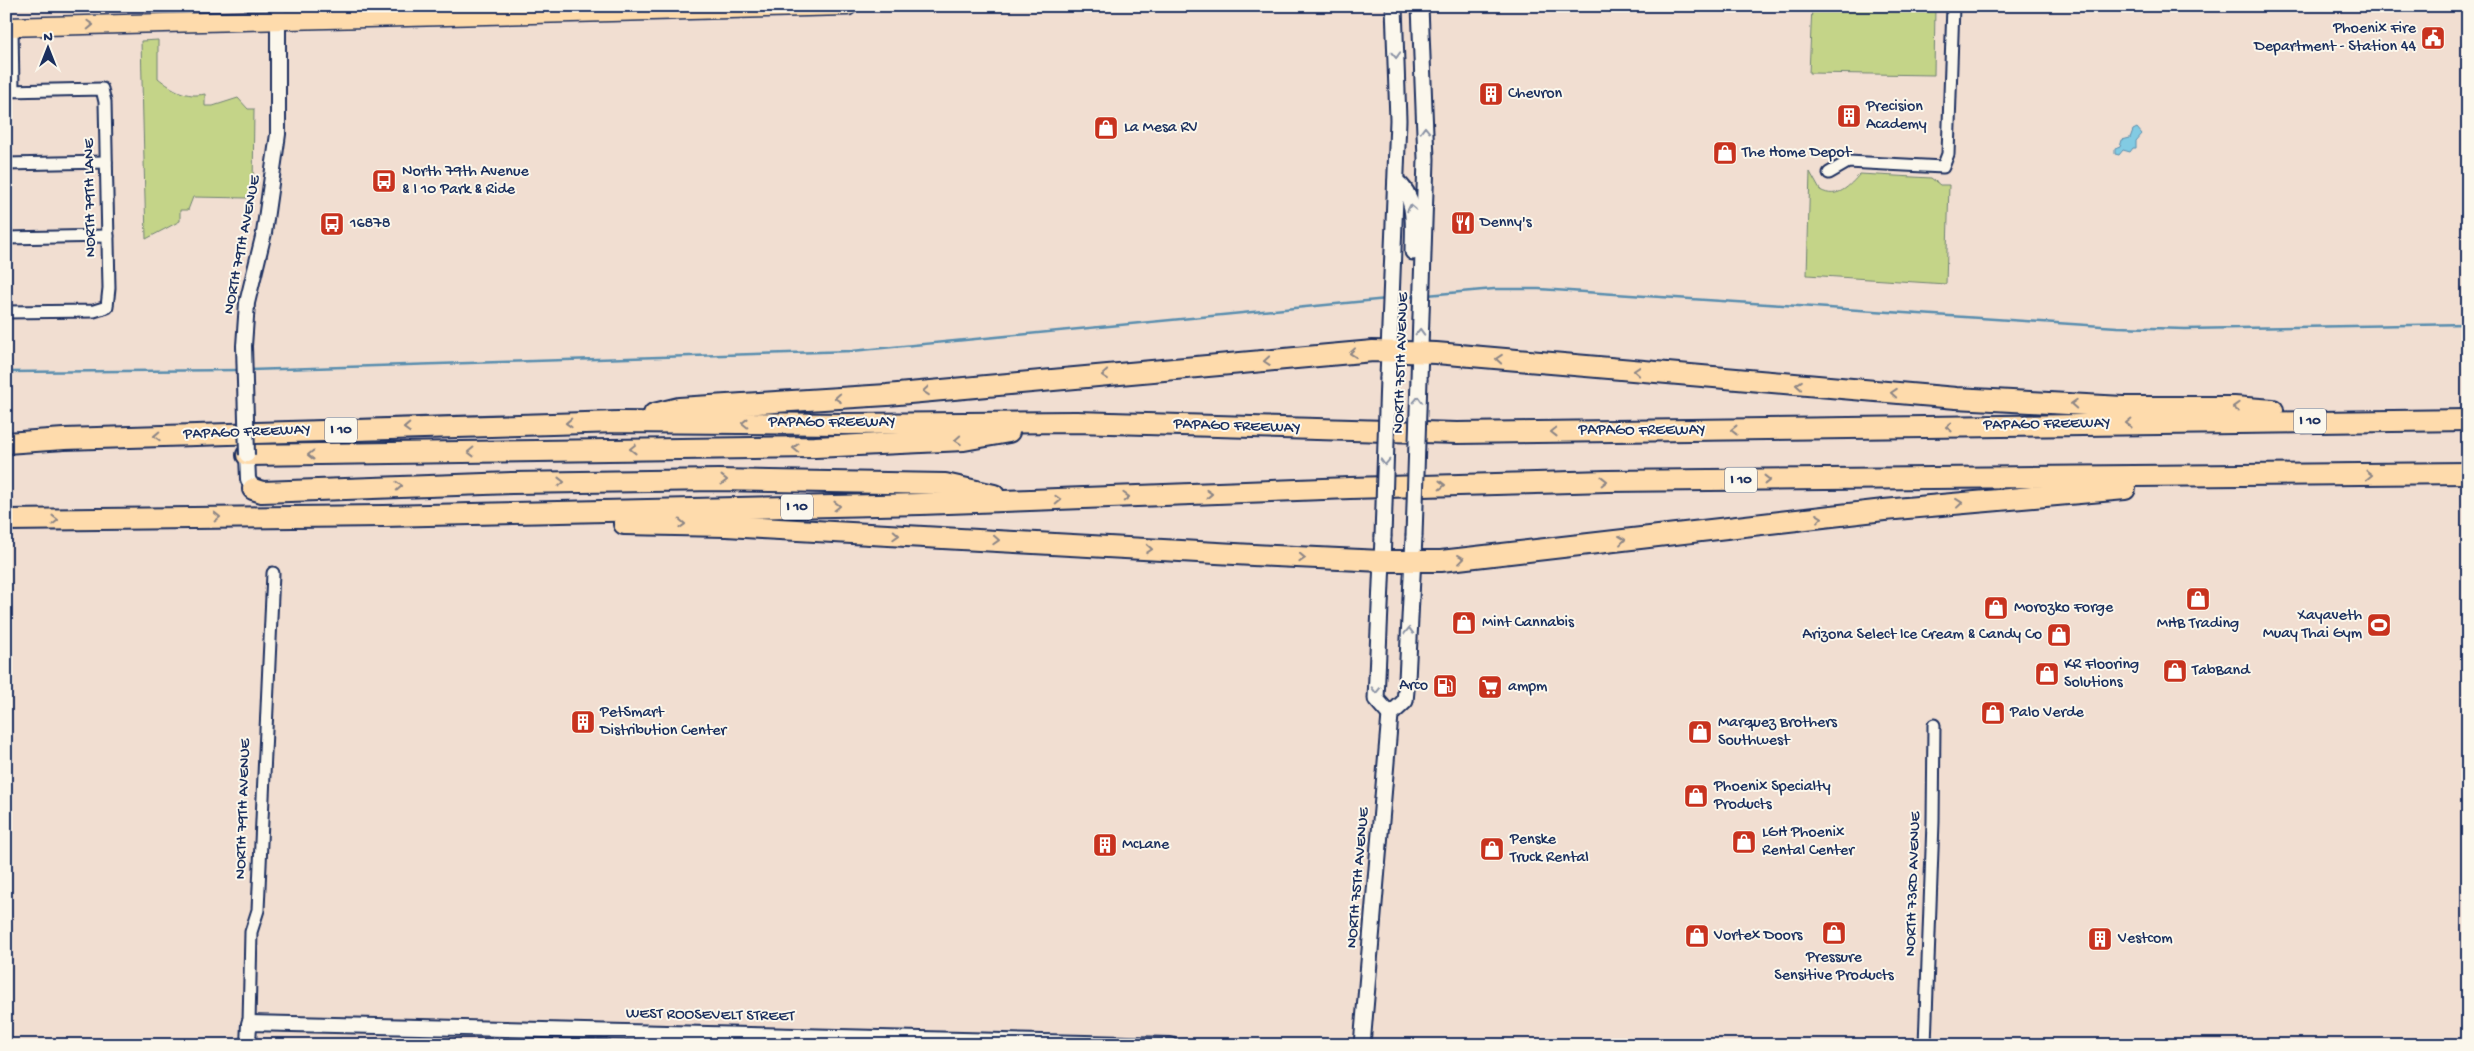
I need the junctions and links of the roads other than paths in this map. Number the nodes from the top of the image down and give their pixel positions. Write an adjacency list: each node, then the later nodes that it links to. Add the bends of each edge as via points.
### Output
1 (489, 6): 8 (main road)
2 (848, 6): 6 (main road)
3 (1394, 6): 14 (main road, NORTH 75TH AVENUE, one-way to 14, via 1398,91)
4 (1420, 6): 17 (main road, NORTH 75TH AVENUE, one-way to 4, via 1426,159)
5 (1953, 6): 13 (street, via 1948,154 1943,168 1848,162)
6 (613, 9): 8 (main road)
7 (278, 13): 8 (main road); 9 (main road, one-way to 7); 28 (street, NORTH 79TH AVENUE, bridge, via 278,134 268,214 247,303 244,346)
8 (474, 16)
9 (9, 27): 10 (street)
10 (9, 90): 11 (street, NORTH 79TH LANE, via 102,89)
11 (106, 162): 12 (street); 15 (street, NORTH 79TH LANE)
12 (6, 164)
13 (1829, 173)
14 (1396, 181): 17 (main road, one-way to 14, via 1413,256 1412,207 1404,189); 19 (main road, NORTH 75TH AVENUE)
15 (108, 236): 16 (street); 18 (street, NORTH 79TH LANE, via 107,307 94,311)
16 (6, 238)
17 (1421, 277): 20 (main road, NORTH 75TH AVENUE, one-way to 17)
18 (6, 312)
19 (1389, 352): 20 (highway); 23 (highway, one-way to 23, via 887,395 679,408); 35 (main road, NORTH 75TH AVENUE, one-way to 35, bridge)
20 (1420, 353): 21 (highway, one-way to 20, via 2234,407 2123,407 1965,398); 36 (main road, NORTH 75TH AVENUE, one-way to 20, bridge)
21 (2442, 420): 22 (highway, PAPAGO FREEWAY / I 10); 24 (highway, PAPAGO FREEWAY / I 10, one-way to 24, via 1456,433)
22 (2468, 420)
23 (618, 422): 24 (highway, PAPAGO FREEWAY / I 10, one-way to 23); 26 (highway, PAPAGO FREEWAY / I 10, one-way to 26)
24 (1076, 422): 28 (highway, one-way to 28, via 964,440 815,447)
25 (6, 432): 26 (highway)
26 (64, 439): 27 (highway, PAPAGO FREEWAY / I 10)
27 (6, 443)
28 (248, 456): 31 (street, NORTH 79TH AVENUE, via 248,479)
29 (2468, 473): 30 (highway, I 10, one-way to 29)
30 (2321, 475): 32 (highway, I 10, one-way to 30, via 1607,481); 36 (highway, one-way to 30, via 1440,561 2015,497)
31 (253, 489): 32 (highway, one-way to 32, via 262,492 718,480 945,484)
32 (1024, 501): 33 (highway, I 10, one-way to 32)
33 (384, 516): 34 (highway, I 10, one-way to 33); 35 (highway, one-way to 35, via 423,528 718,525)
34 (6, 520)
35 (1382, 561): 36 (highway); 38 (main road, NORTH 75TH AVENUE, one-way to 38, via 1376,699)
36 (1412, 561): 38 (main road, NORTH 75TH AVENUE, one-way to 36, via 1405,701)
37 (273, 573): 40 (street, NORTH 79TH AVENUE, via 258,910 251,932)
38 (1390, 715): 43 (main road, NORTH 75TH AVENUE)
39 (1934, 725): 44 (street, NORTH 73RD AVENUE)
40 (249, 1023): 41 (street, NORTH 79TH AVENUE); 42 (street, WEST ROOSEVELT STREET)
41 (248, 1045)
42 (1171, 1045)
43 (1362, 1045)
44 (1926, 1045)

